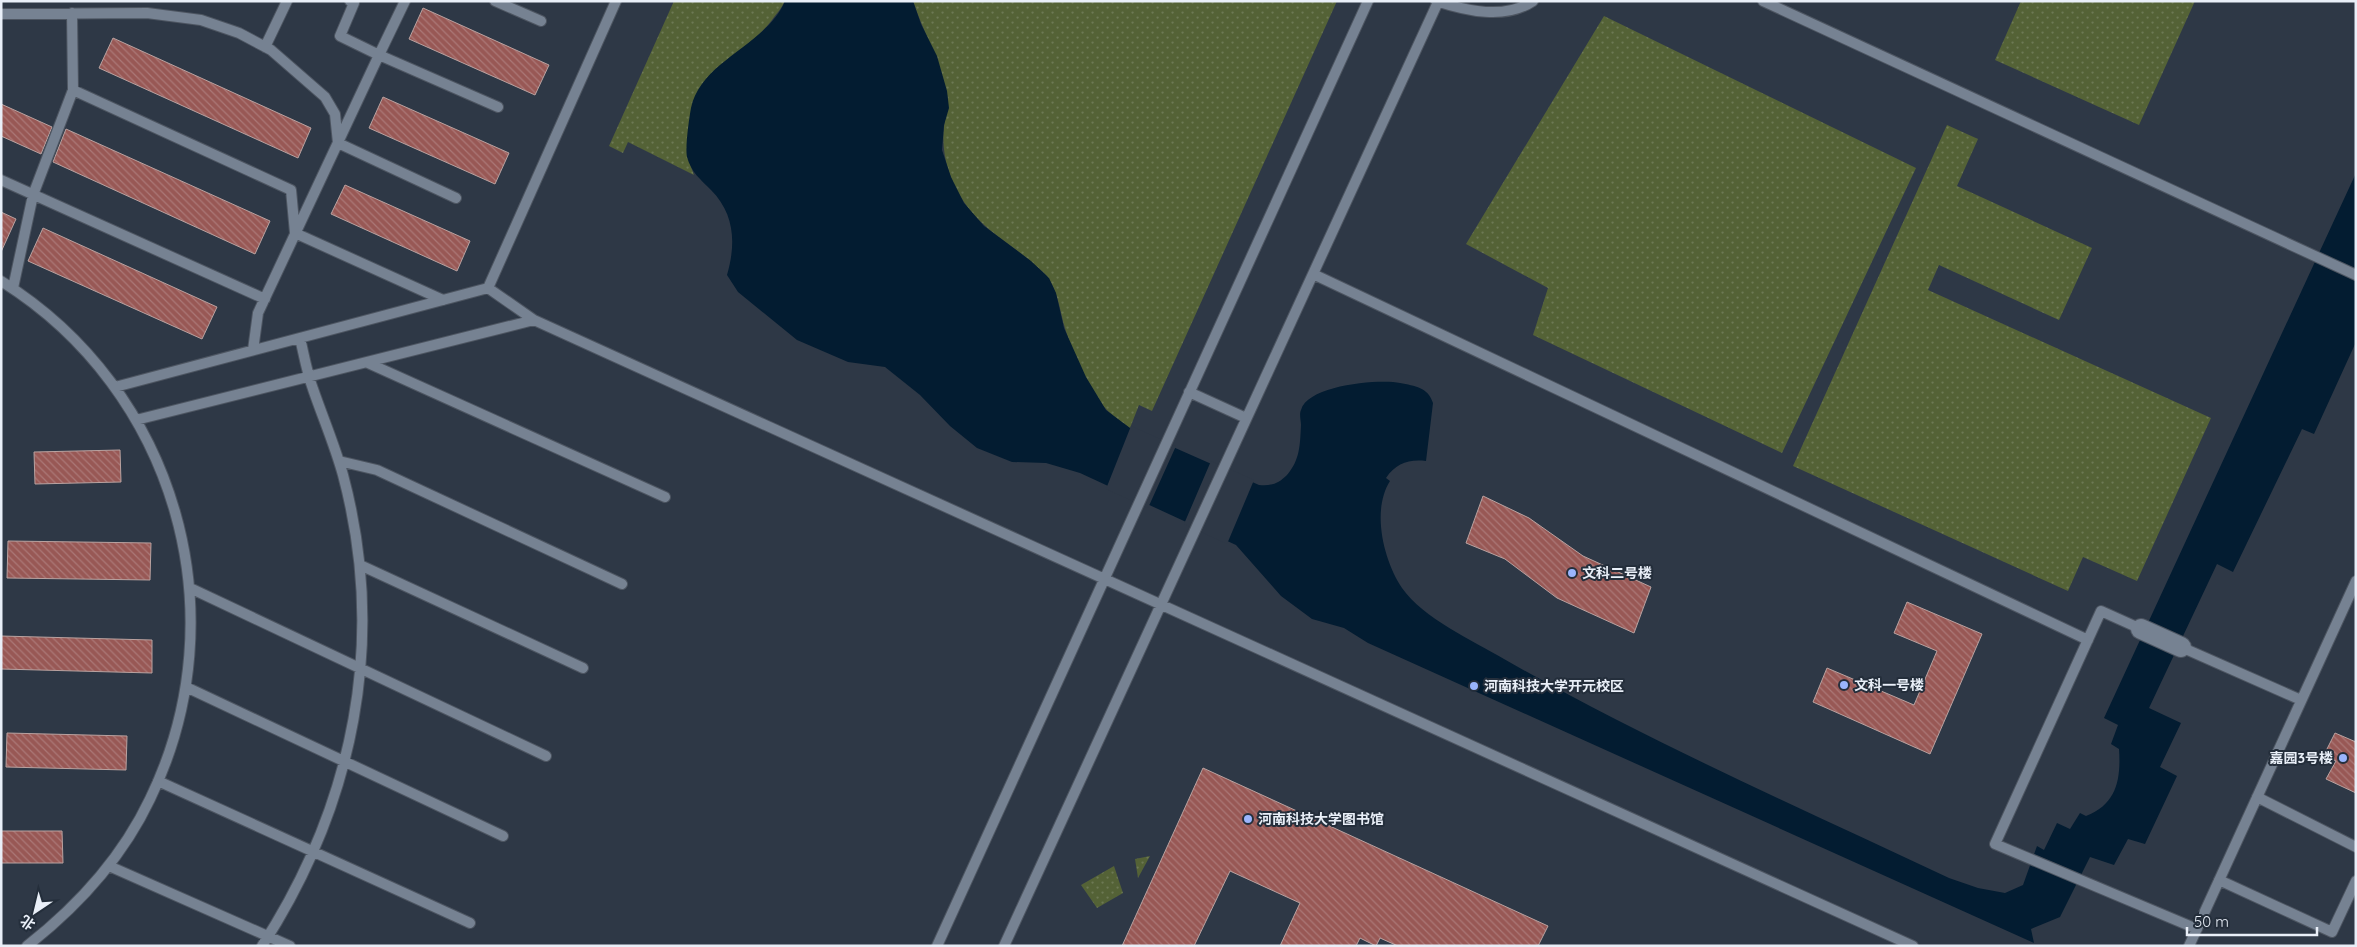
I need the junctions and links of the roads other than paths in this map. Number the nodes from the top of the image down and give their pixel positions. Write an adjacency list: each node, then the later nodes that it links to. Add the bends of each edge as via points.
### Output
1 (286, 1): 13 (lane)
2 (350, 1): 14 (lane, via 354,3 340,36)
3 (405, 1): 14 (lane)
4 (495, 1): 12 (lane)
5 (616, 1): 26 (lane)
6 (1368, 1): 35 (lane)
7 (1533, 1): 9 (lane, via 1499,13)
8 (1763, 1): 23 (lane)
9 (1437, 2): 22 (lane)
10 (72, 13): 11 (lane); 13 (lane, via 147,13 201,20 239,33); 15 (lane)
11 (1, 14)
12 (541, 22)
13 (265, 47): 17 (lane, via 325,97 335,114)
14 (379, 55): 16 (lane); 17 (lane)
15 (73, 90): 19 (lane); 21 (lane, via 291,190)
16 (498, 107)
17 (338, 143): 20 (lane); 21 (lane)
18 (1, 180): 19 (lane)
19 (33, 195): 25 (lane); 27 (lane)
20 (456, 198)
21 (296, 233): 27 (lane); 28 (lane)
22 (1313, 274): 36 (lane); 47 (lane)
23 (2356, 275)
24 (1, 281): 25 (lane)
25 (13, 288): 34 (lane, via 63,328)
26 (488, 288): 28 (lane); 29 (lane)
27 (265, 299): 31 (lane, via 258,313)
28 (443, 300): 30 (lane)
29 (534, 320): 32 (lane); 41 (lane)
30 (300, 338): 31 (lane); 33 (lane)
31 (253, 350): 34 (lane)
32 (368, 363): 33 (lane); 39 (lane)
33 (310, 378): 37 (lane); 38 (lane)
34 (115, 387): 37 (lane)
35 (1189, 392): 36 (lane); 41 (lane)
36 (1246, 418): 45 (lane)
37 (136, 420): 44 (lane, via 168,488 185,550)
38 (338, 461): 40 (lane); 43 (lane, via 377,470)
39 (665, 497)
40 (360, 565): 49 (lane); 50 (lane)
41 (1104, 579): 45 (lane); 69 (lane)
42 (2356, 581): 52 (lane)
43 (622, 584)
44 (190, 588): 49 (lane); 51 (lane, via 191,646)
45 (1160, 605): 70 (lane); 71 (lane)
46 (2141, 629): 47 (lane, via 2101,611); 48 (street)
47 (2088, 640): 64 (lane, via 1996,844)
48 (2182, 647): 52 (lane)
49 (360, 668): 53 (lane); 54 (lane)
50 (583, 668)
51 (186, 687): 54 (lane); 55 (lane, via 174,740)
52 (2302, 700): 56 (lane)
53 (546, 756)
54 (345, 762): 57 (lane); 59 (lane)
55 (158, 781): 59 (lane); 60 (lane, via 135,828)
56 (2257, 797): 58 (lane); 61 (lane)
57 (503, 836)
58 (2356, 848)
59 (314, 852): 63 (lane); 65 (lane)
60 (108, 866): 65 (lane); 66 (lane, via 76,904)
61 (2219, 880): 62 (lane, via 2332,932); 64 (lane)
62 (2356, 882)
63 (470, 923)
64 (2196, 929): 72 (lane)
65 (268, 936): 67 (lane); 68 (lane)
66 (34, 944)
67 (262, 946)
68 (290, 946)
69 (937, 946)
70 (1004, 946)
71 (1913, 946)
72 (2189, 946)

